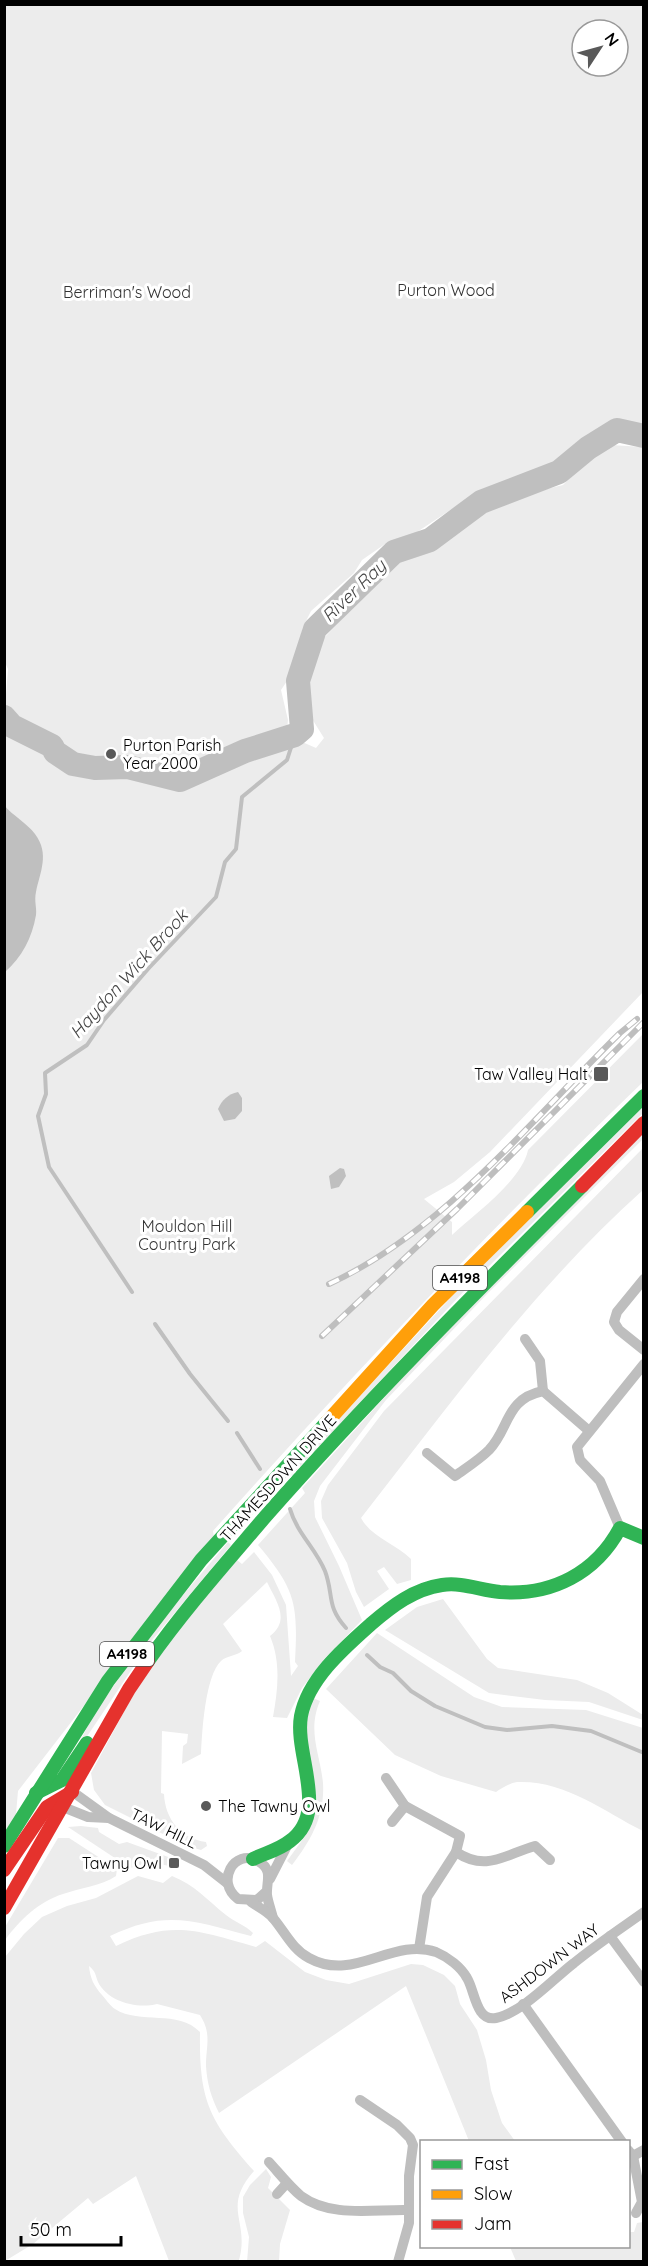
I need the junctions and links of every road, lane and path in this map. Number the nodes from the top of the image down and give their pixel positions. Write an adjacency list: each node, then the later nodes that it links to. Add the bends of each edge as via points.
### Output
1 (644, 1096): 14 (main road, THAMESDOWN DRIVE / A4198, via 433,1305 220,1539 122,1662)
2 (644, 1123): 12 (main road, THAMESDOWN DRIVE / A4198, via 429,1338 296,1483 167,1633)
3 (644, 1279): 5 (street, via 617,1312 614,1322)
4 (525, 1340): 7 (street, via 540,1361)
5 (644, 1350)
6 (644, 1364): 8 (street)
7 (543, 1391): 8 (street); 9 (street, via 533,1393 514,1407 488,1450 455,1476)
8 (588, 1430): 10 (street, via 579,1442 578,1456 600,1481)
9 (427, 1453)
10 (620, 1528): 11 (main road); 21 (main road, via 613,1544 597,1562 557,1586 515,1592 470,1584 435,1587 406,1598 358,1637 319,1680 303,1709 300,1737 309,1803 298,1833)
11 (644, 1538)
12 (129, 1689): 14 (main road, via 95,1730 66,1777); 15 (main road, THAMESDOWN DRIVE / A4198)
13 (386, 1778): 18 (street)
14 (52, 1780): 15 (main road); 16 (main road, THAMESDOWN DRIVE / A4198)
15 (73, 1792): 17 (main road, THAMESDOWN DRIVE / A4198); 19 (street, TAW HILL)
16 (36, 1793): 17 (main road); 22 (main road, THAMESDOWN DRIVE / A4198)
17 (58, 1804): 19 (street, TAW HILL, via 88,1817); 28 (main road, via 45,1810); 33 (main road, THAMESDOWN DRIVE / A4198)
18 (405, 1806): 20 (street); 23 (street, via 458,1834)
19 (109, 1818): 26 (street, TAW HILL)
20 (392, 1822)
21 (289, 1842): 24 (main road); 29 (street, ASHDOWN WAY)
22 (4, 1846)
23 (456, 1852): 25 (street, via 468,1860 489,1862 535,1846); 37 (street, via 427,1897)
24 (253, 1859): 27 (street); 29 (street, via 264,1866)
25 (550, 1860)
26 (204, 1865): 27 (street, TAW HILL); 30 (street, TAW HILL)
27 (232, 1866): 30 (street)
28 (4, 1870)
29 (270, 1879): 31 (street, ASHDOWN WAY)
30 (227, 1883): 32 (street, ASHDOWN WAY, via 233,1896)
31 (267, 1891): 32 (street); 35 (street, ASHDOWN WAY)
32 (251, 1902): 35 (street, ASHDOWN WAY)
33 (4, 1908)
34 (644, 1912): 36 (street, ASHDOWN WAY)
35 (273, 1918): 37 (street, ASHDOWN WAY, via 301,1953 329,1966 357,1965 398,1951)
36 (610, 1936): 38 (street); 39 (street, ASHDOWN WAY)
37 (419, 1949): 39 (street, ASHDOWN WAY, via 435,1952 454,1963 466,1976 478,2007 487,2018 507,2014)
38 (644, 1982)
39 (523, 2004): 41 (street)
40 (360, 2100): 46 (street, via 397,2125 412,2141)
41 (621, 2140)
42 (635, 2152): 47 (street, via 642,2202)
43 (268, 2162): 44 (street)
44 (287, 2183): 45 (street); 46 (street, via 310,2202 334,2210)
45 (277, 2194)
46 (409, 2210): 48 (street)
47 (636, 2212)
48 (398, 2262)

